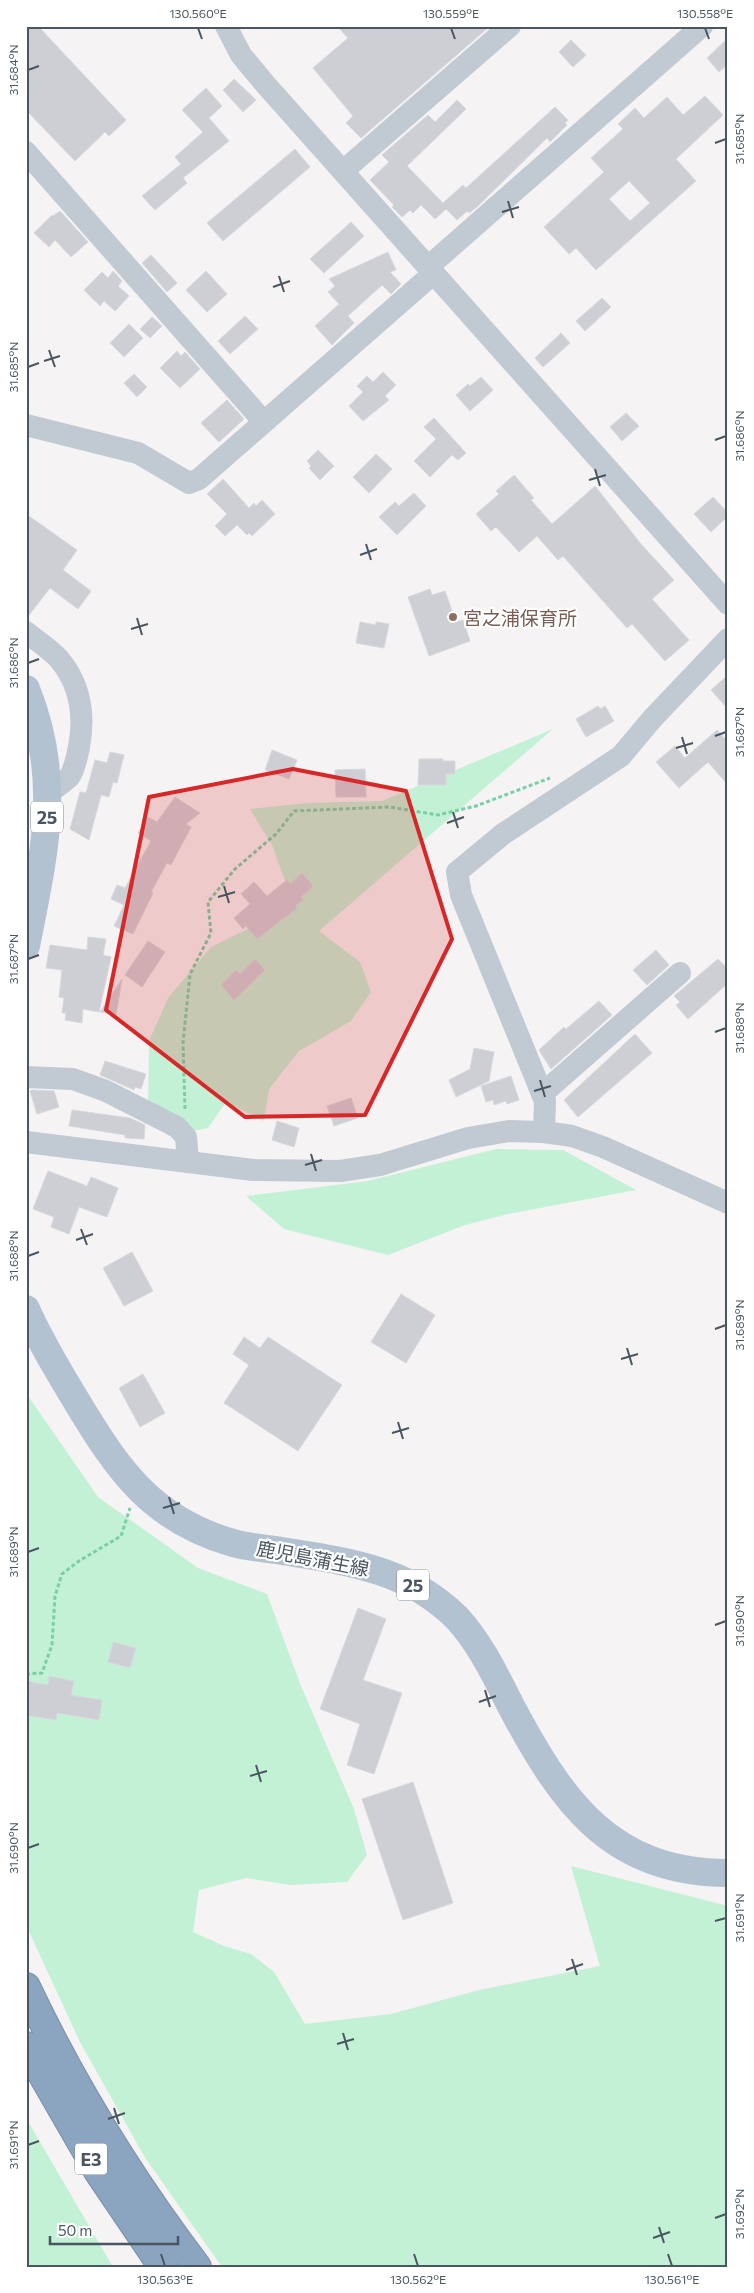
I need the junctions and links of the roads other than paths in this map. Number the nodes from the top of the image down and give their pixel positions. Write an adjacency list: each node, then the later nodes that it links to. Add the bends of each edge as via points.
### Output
1 (226, 26): 5 (street, via 241,55)
2 (510, 26): 5 (street)
3 (702, 26): 6 (street)
4 (26, 152): 7 (street)
5 (343, 171): 6 (street)
6 (431, 270): 7 (street); 9 (street)
7 (264, 422): 8 (street, via 189,483 138,453)
8 (26, 425)
9 (728, 604)
10 (26, 632): 13 (street, via 63,665 78,691 82,711 77,760 69,776)
11 (728, 639): 17 (street, via 621,756 503,834 457,872 461,895)
12 (26, 689): 13 (main road, 25, via 39,725 47,762)
13 (48, 793): 14 (main road, 25, via 43,861)
14 (26, 946)
15 (680, 973): 17 (street)
16 (26, 1077): 20 (street, via 73,1079 106,1091 177,1127 186,1137)
17 (542, 1094): 18 (street, via 545,1101)
18 (544, 1132): 20 (street, via 509,1131 468,1138 380,1165 340,1171 253,1170); 21 (street, via 572,1136 603,1147)
19 (26, 1142): 20 (street)
20 (188, 1162)
21 (728, 1203)
22 (26, 1309): 23 (main road, 鹿児島蒲生線 / 25, via 52,1361 97,1434 136,1488 165,1512 198,1531 234,1543 371,1567 416,1586 435,1599 468,1631 484,1654 521,1726 566,1797 584,1818 613,1842 638,1856 671,1866)
23 (728, 1873)
24 (26, 1988): 27 (highway, E3, via 120,2158)
25 (26, 2046): 26 (highway, E3, via 98,2171)
26 (163, 2267)
27 (197, 2267)

